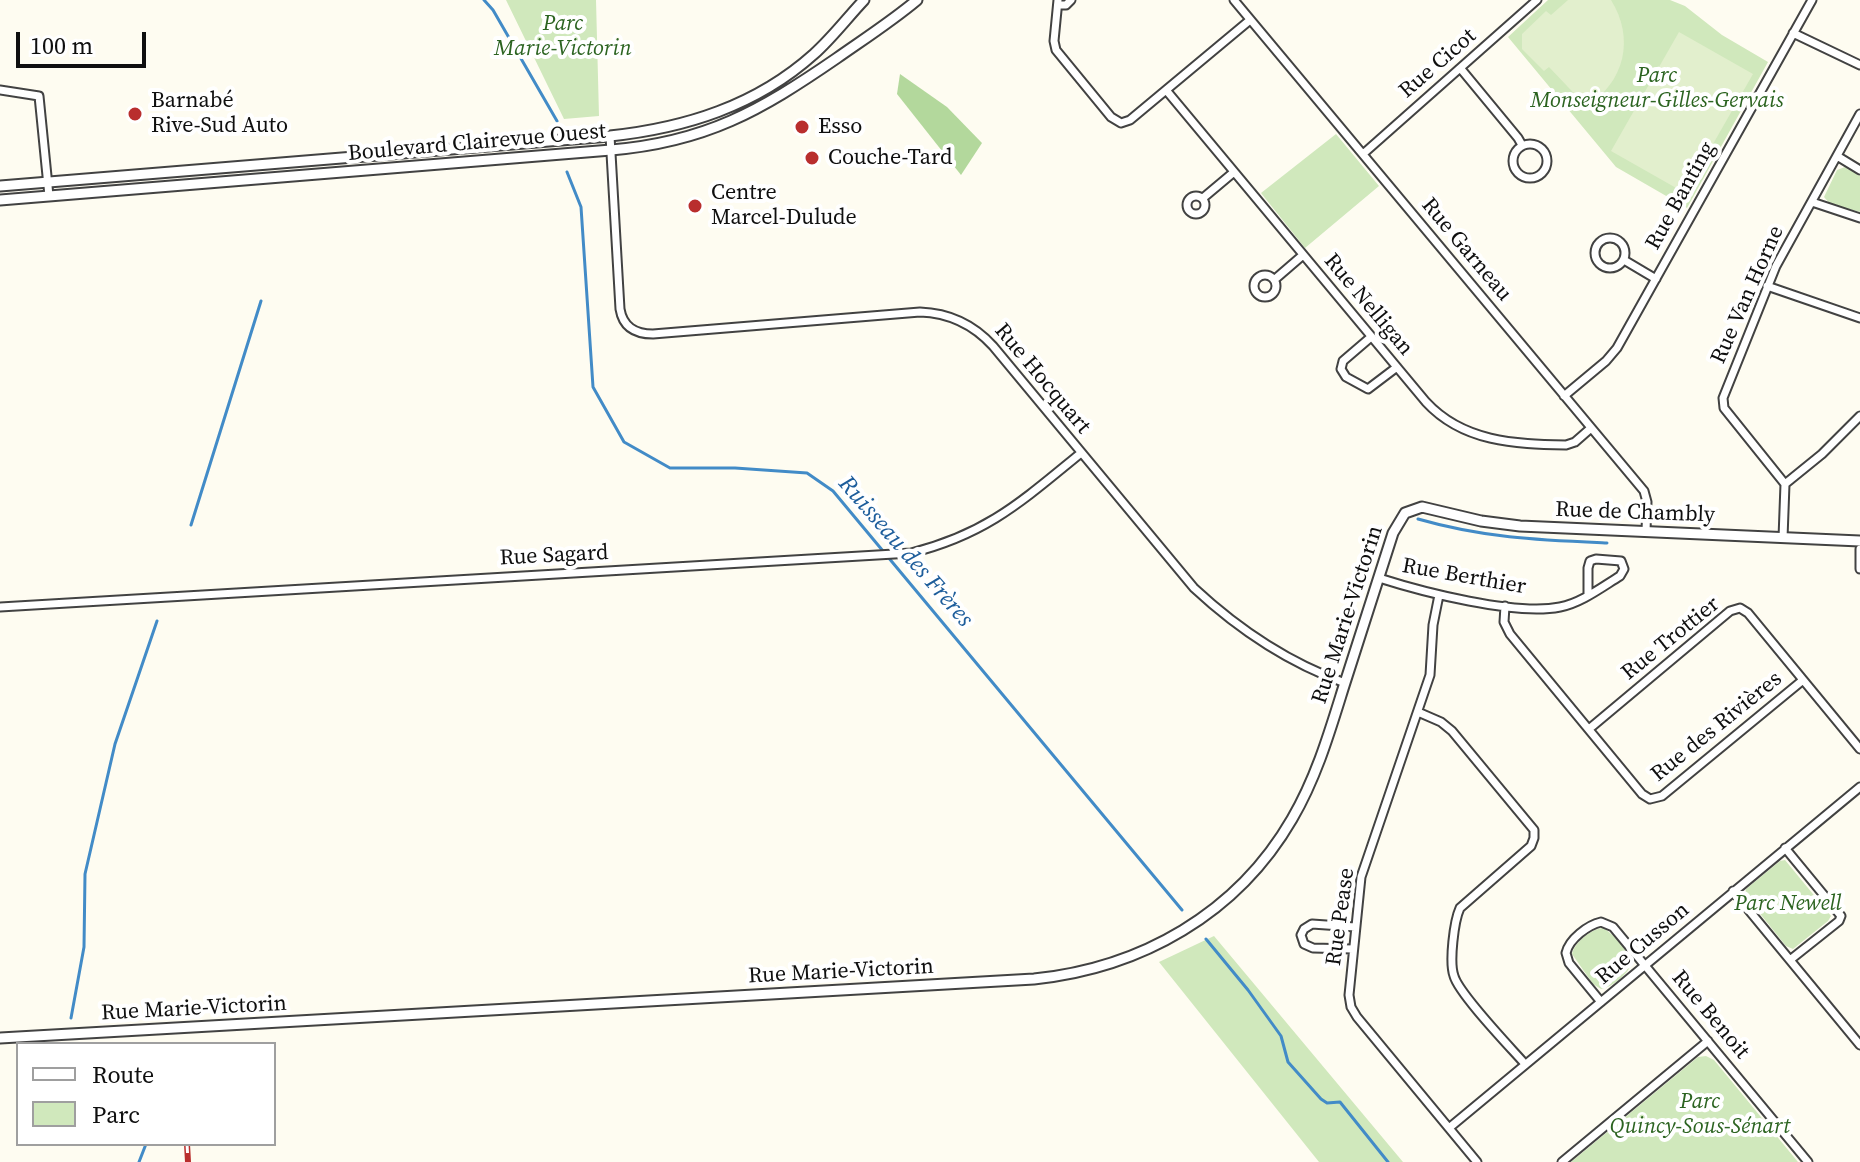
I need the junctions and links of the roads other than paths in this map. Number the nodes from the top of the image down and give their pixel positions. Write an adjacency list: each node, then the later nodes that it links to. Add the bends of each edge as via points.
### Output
1 (864, 0): 14 (street, Boulevard Clairevue Ouest, via 813,55)
2 (1071, 0): 7 (street)
3 (1234, 0): 8 (street, Rue Garneau)
4 (1537, 0): 11 (street, Rue Cicot)
5 (1812, 0): 9 (street, Rue Banting)
6 (912, 2): 15 (street, Boulevard Clairevue Ouest)
7 (1058, 3): 13 (street, via 1056,50 1114,121 1128,122)
8 (1250, 20): 13 (street); 21 (street, Rue Garneau)
9 (1793, 33): 10 (street); 37 (street, Rue Banting)
10 (1860, 65)
11 (1461, 69): 18 (street); 21 (street, Rue Cicot)
12 (0, 90): 27 (street, via 39,96)
13 (1166, 90): 26 (street, Rue Nelligan)
14 (758, 94): 15 (street); 17 (street, Boulevard Clairevue Ouest, via 692,121)
15 (761, 108): 20 (street, Boulevard Clairevue Ouest, via 685,138)
16 (1860, 114): 22 (street, Rue Van Horne)
17 (610, 136): 19 (street, Boulevard Clairevue Ouest); 20 (street, Rue Hocquart)
18 (1522, 145): 18 (street, via 1513,154 1515,171 1524,177 1540,175 1547,166 1546,154 1538,145)
19 (456, 148): 23 (street); 24 (street, Boulevard Clairevue Ouest)
20 (611, 150): 23 (street, Boulevard Clairevue Ouest); 46 (street, Rue Hocquart, via 620,309 633,330 653,334 913,312 947,316 988,341)
21 (1363, 154): 43 (street, Rue Garneau)
22 (1837, 156): 25 (street); 33 (street, Rue Van Horne)
23 (457, 163): 28 (street, Boulevard Clairevue Ouest)
24 (191, 170): 27 (street, Boulevard Clairevue Ouest); 28 (street)
25 (1860, 170)
26 (1234, 172): 31 (street); 35 (street, Rue Nelligan)
27 (47, 182): 29 (street, Boulevard Clairevue Ouest); 30 (street)
28 (192, 184): 30 (street, Boulevard Clairevue Ouest)
29 (0, 186)
30 (49, 196): 32 (street, Boulevard Clairevue Ouest)
31 (1203, 198)
32 (0, 200)
33 (1812, 202): 34 (street); 39 (street, Rue Van Horne)
34 (1860, 218)
35 (1303, 255): 38 (street); 41 (street, Rue Nelligan)
36 (1624, 260): 36 (street, via 1624,247 1617,240 1603,240 1597,247 1598,262 1606,268); 37 (street)
37 (1656, 279): 43 (street, Rue Banting, via 1614,353)
38 (1274, 280)
39 (1767, 286): 40 (street); 47 (street, Rue Van Horne, via 1723,403)
40 (1860, 318)
41 (1371, 337): 42 (street, Rue Nelligan); 42 (street, via 1343,361 1344,375 1368,389)
42 (1397, 367): 45 (street, Rue Nelligan, via 1441,416 1477,435 1566,445)
43 (1564, 396): 45 (street, Rue Garneau)
44 (1860, 416): 47 (street)
45 (1591, 428): 49 (street, Rue Garneau, via 1645,493)
46 (1081, 453): 58 (street, Rue Sagard, via 980,529 911,553); 60 (street, Rue Hocquart, via 1172,565 1218,610 1283,653)
47 (1785, 484): 50 (street)
48 (1411, 509): 49 (street, Rue de Chambly, via 1426,507 1520,526); 54 (street, Rue Marie-Victorin, via 1398,522)
49 (1646, 531): 50 (street, Rue de Chambly)
50 (1783, 538): 51 (street, Rue de Chambly)
51 (1860, 541)
52 (1860, 549): 53 (street)
53 (1860, 569)
54 (1379, 578): 56 (street, Rue Berthier); 60 (street, Rue Marie-Victorin)
55 (1588, 594): 55 (street, Rue Berthier, via 1621,574 1621,561 1590,561); 57 (street, Rue Berthier, via 1556,608)
56 (1439, 595): 57 (street, Rue Berthier); 61 (street, Rue Pease, via 1431,671)
57 (1505, 606): 62 (street, via 1508,631)
58 (0, 607)
59 (1803, 680): 62 (street, Rue des Rivières, via 1655,799 1643,796); 62 (street, Rue Trottier, via 1748,613 1734,609); 63 (street)
60 (1345, 683): 72 (street, Rue Marie-Victorin, via 1301,801 1250,874 1182,931 1129,958 1086,972)
61 (1418, 712): 67 (street, Rue Pease, via 1361,877); 75 (street, via 1452,731 1534,830 1531,846 1460,908 1452,963 1457,983)
62 (1589, 729)
63 (1860, 749)
64 (1860, 787): 65 (street, Rue Cusson)
65 (1785, 848): 66 (street, Rue Cusson); 69 (street, via 1841,916)
66 (1733, 891): 69 (street); 70 (street, Rue Cusson)
67 (1355, 927): 68 (street, Rue Pease); 68 (street, via 1312,924 1301,935 1313,948)
68 (1353, 949): 76 (street, Rue Pease, via 1353,1011)
69 (1790, 960): 74 (street)
70 (1645, 966): 71 (street, Rue Cusson); 71 (street, Rue Benoit, via 1606,923 1594,924 1571,942 1568,961); 73 (street, Rue Benoit)
71 (1601, 1002): 75 (street, Rue Cusson)
72 (0, 1038)
73 (1708, 1041): 78 (street); 79 (street, Rue Benoit)
74 (1860, 1045)
75 (1525, 1064): 76 (street, Rue Cusson)
76 (1449, 1128): 77 (street, Rue Pease)
77 (1477, 1162)
78 (1562, 1162)
79 (1808, 1162)

